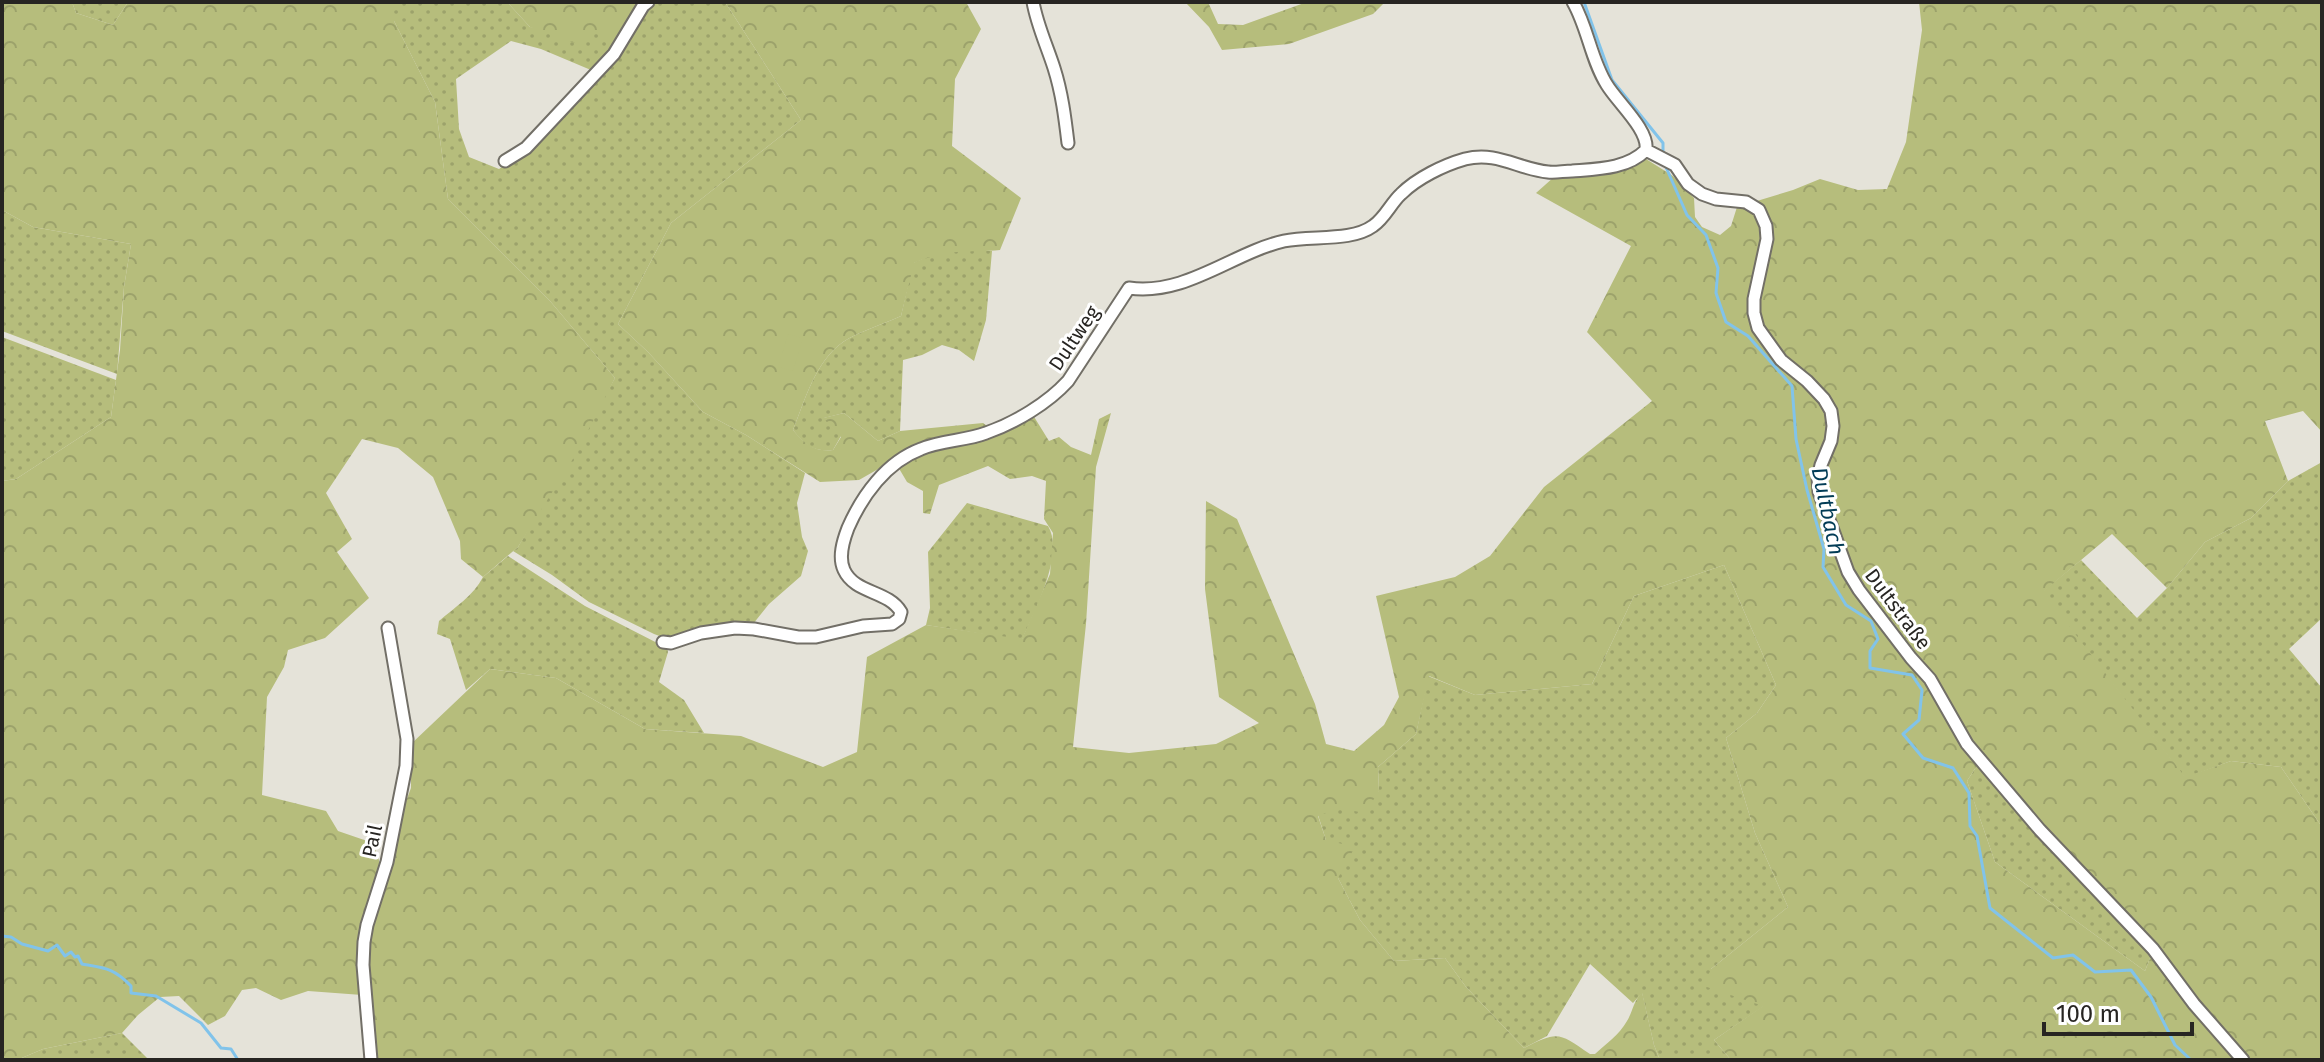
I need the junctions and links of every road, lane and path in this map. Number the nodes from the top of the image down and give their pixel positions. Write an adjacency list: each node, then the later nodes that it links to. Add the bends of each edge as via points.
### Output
1 (648, 2): 6 (street, via 614,54 526,148)
2 (1033, 2): 4 (street, via 1055,71)
3 (1573, 2): 5 (street, via 1606,84 1642,132)
4 (1068, 143)
5 (1646, 150): 8 (street, Dultweg, via 1602,169 1548,172 1509,160 1467,159 1423,179 1401,194 1372,227 1355,234 1282,241 1173,285 1129,288 1058,392 986,433 920,449 869,490 846,533 842,566 849,579 896,603 899,619 816,637 735,628); 10 (street, Dultstraße, via 1675,165 1702,194 1746,202 1759,210 1767,239 1754,313 1758,328 1781,360 1831,411 1831,441 1821,465 1819,492 1859,590 1930,679 1967,744 2153,949)
6 (505, 161)
7 (388, 628): 9 (street, Pail, via 407,739 406,766 364,942)
8 (663, 642)
9 (371, 1060)
10 (2243, 1060)

